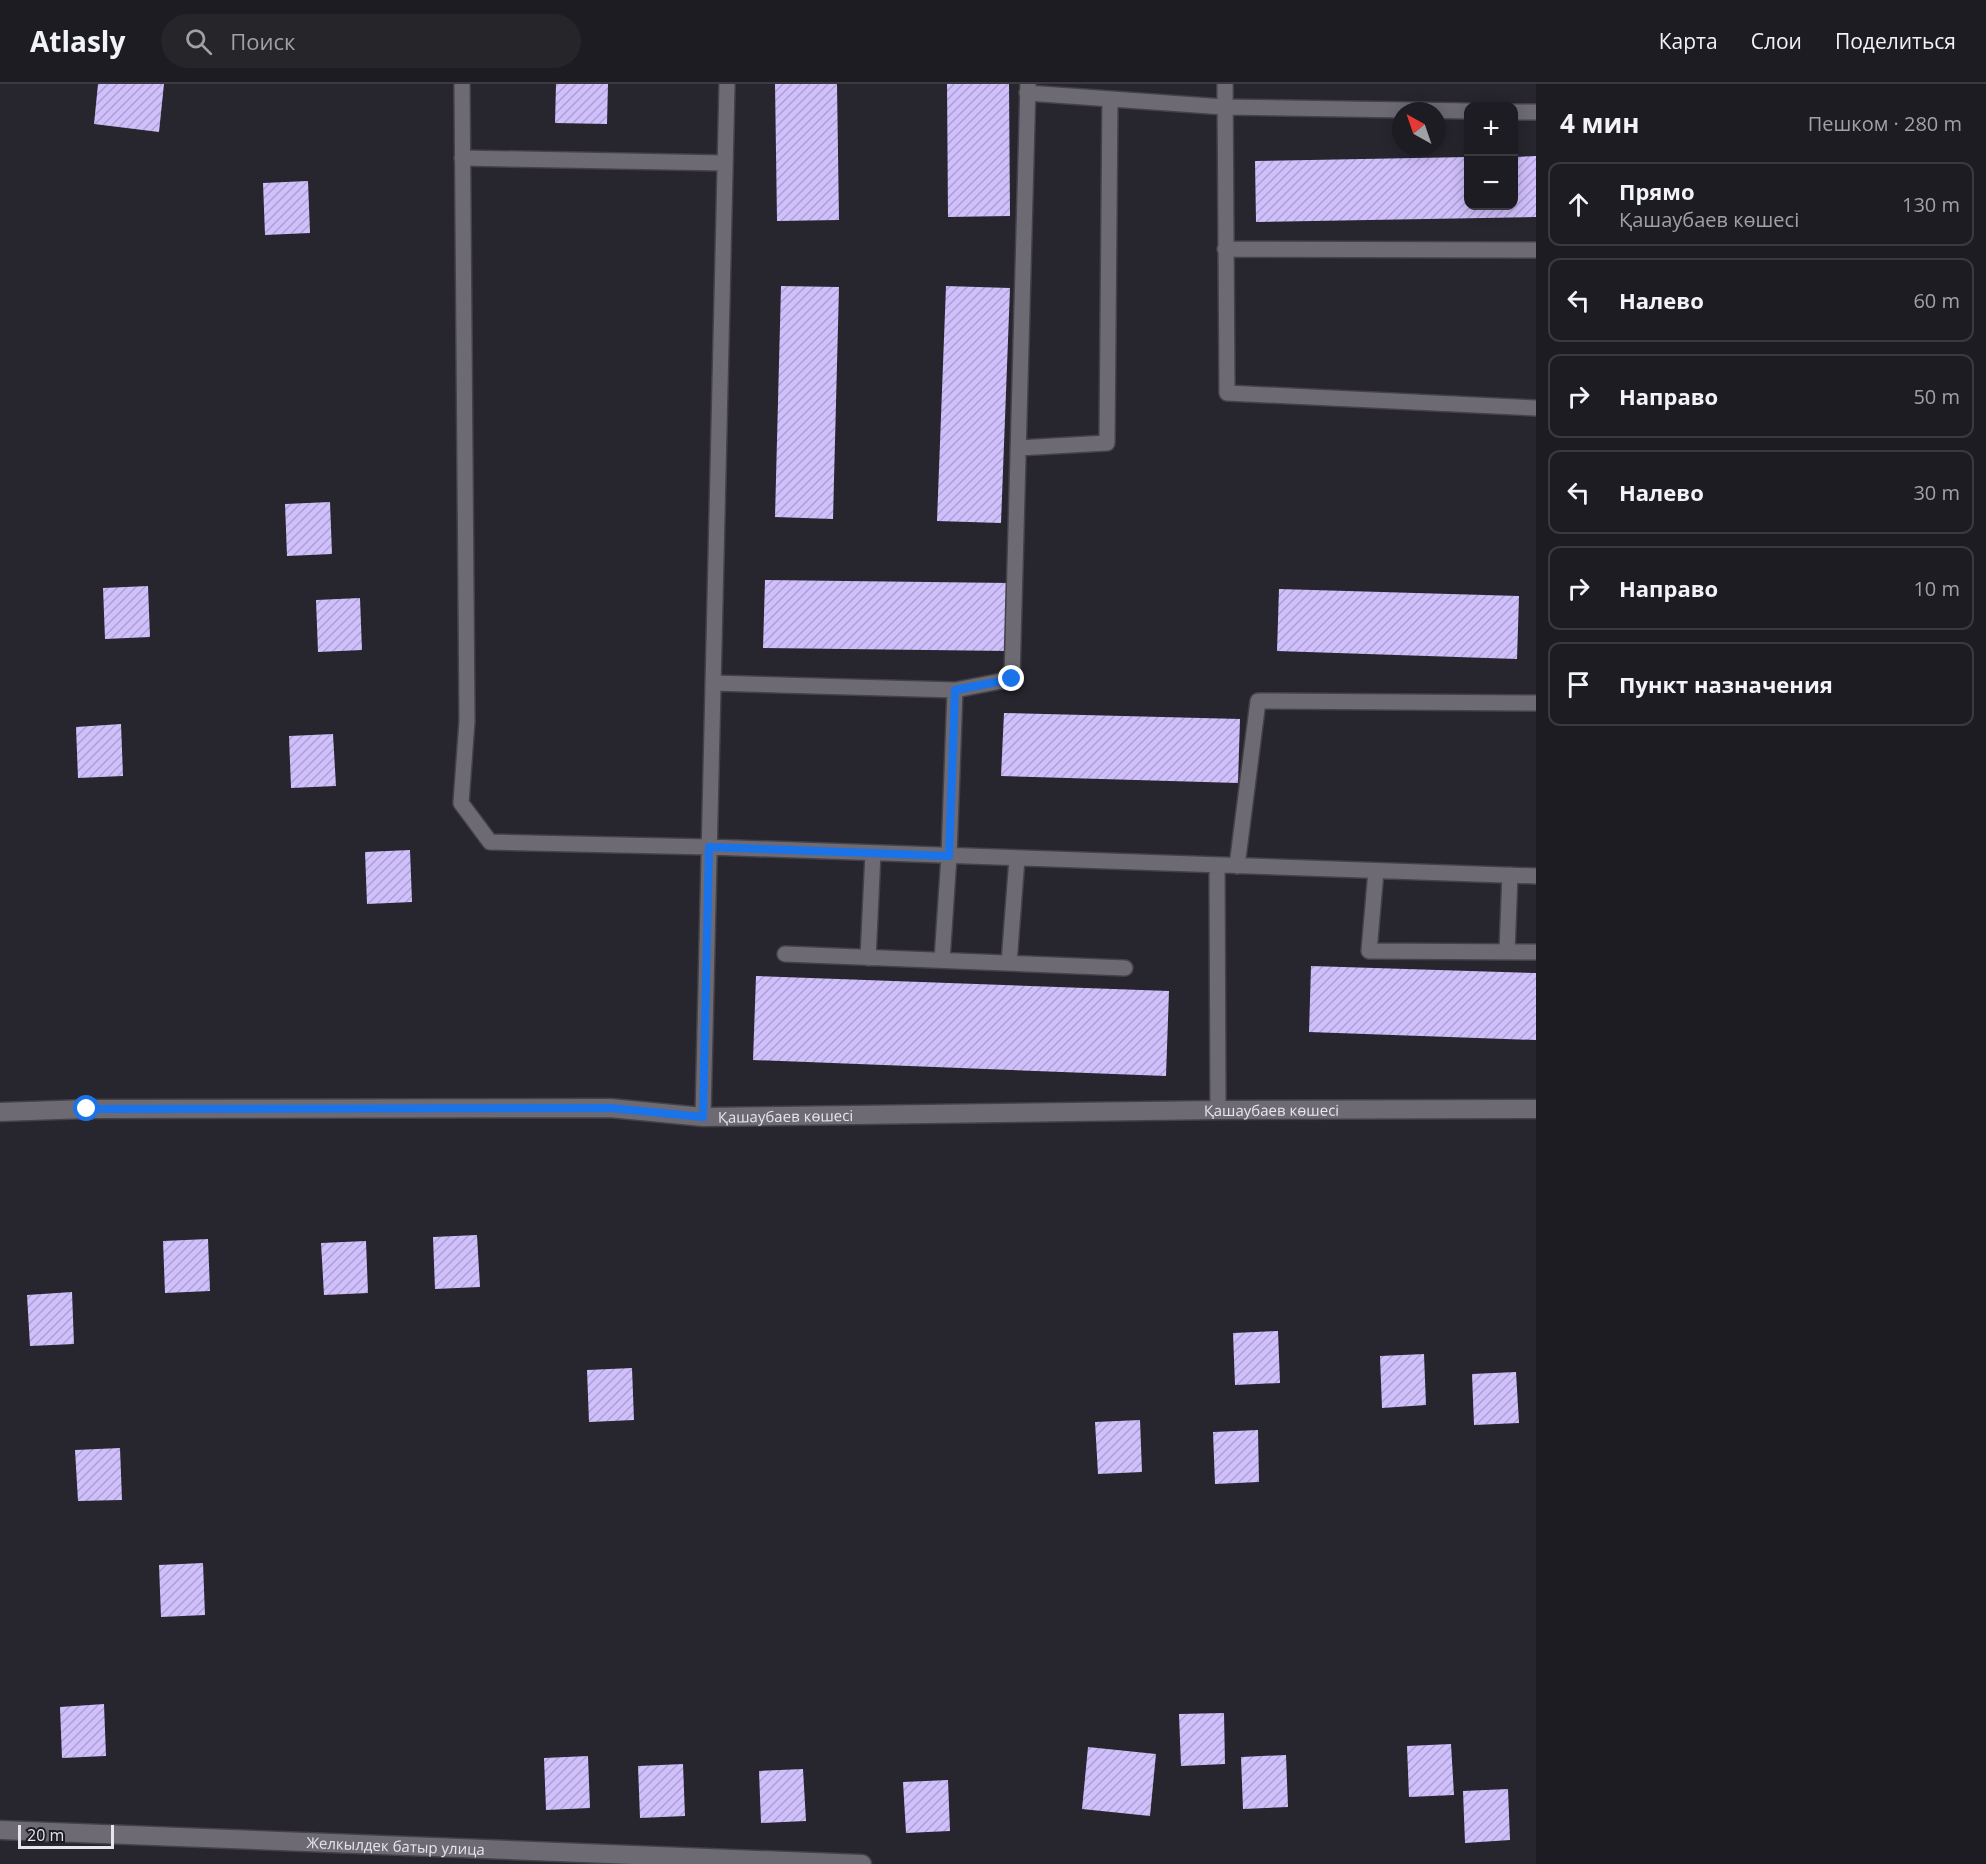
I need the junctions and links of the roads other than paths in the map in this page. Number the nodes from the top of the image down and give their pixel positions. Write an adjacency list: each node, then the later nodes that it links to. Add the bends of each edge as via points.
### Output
1 (462, 84): 10 (lane)
2 (727, 84): 11 (lane)
3 (1225, 84): 6 (lane)
4 (1027, 89): 5 (lane); 15 (lane)
5 (1110, 99): 6 (lane); 15 (lane, via 1107,443)
6 (1224, 107): 7 (lane); 12 (lane)
7 (1464, 111)
8 (1518, 112): 9 (lane)
9 (1536, 112)
10 (462, 158): 11 (lane); 19 (lane, via 467,721 461,803 490,842)
11 (725, 163): 16 (lane)
12 (1226, 249): 13 (lane); 14 (lane, via 1227,393)
13 (1536, 250)
14 (1536, 408)
15 (1018, 448): 17 (lane, via 1012,679)
16 (713, 683): 17 (lane); 19 (lane)
17 (955, 690): 21 (lane)
18 (1536, 703): 24 (lane, via 1258,701)
19 (709, 847): 20 (lane); 38 (lane)
20 (873, 853): 21 (lane); 31 (lane)
21 (949, 856): 22 (lane); 32 (lane)
22 (1017, 858): 23 (lane); 33 (lane)
23 (1217, 865): 24 (lane); 36 (lane)
24 (1237, 866): 25 (lane)
25 (1376, 871): 26 (lane); 28 (lane, via 1369,951)
26 (1510, 875): 27 (lane); 28 (lane)
27 (1536, 876)
28 (1507, 951): 29 (lane)
29 (1536, 952)
30 (785, 954): 31 (lane)
31 (868, 958): 32 (lane)
32 (942, 960): 33 (lane)
33 (1009, 963): 34 (lane)
34 (1125, 968)
35 (1536, 1109): 36 (street, Қашаубаев көшесі)
36 (1218, 1110): 38 (street, Қашаубаев көшесі)
37 (0, 1112): 38 (street, Қашаубаев көшесі, via 610,1108)
38 (703, 1117)
39 (0, 1830): 40 (street, Желкылдек батыр улица)
40 (862, 1864)

